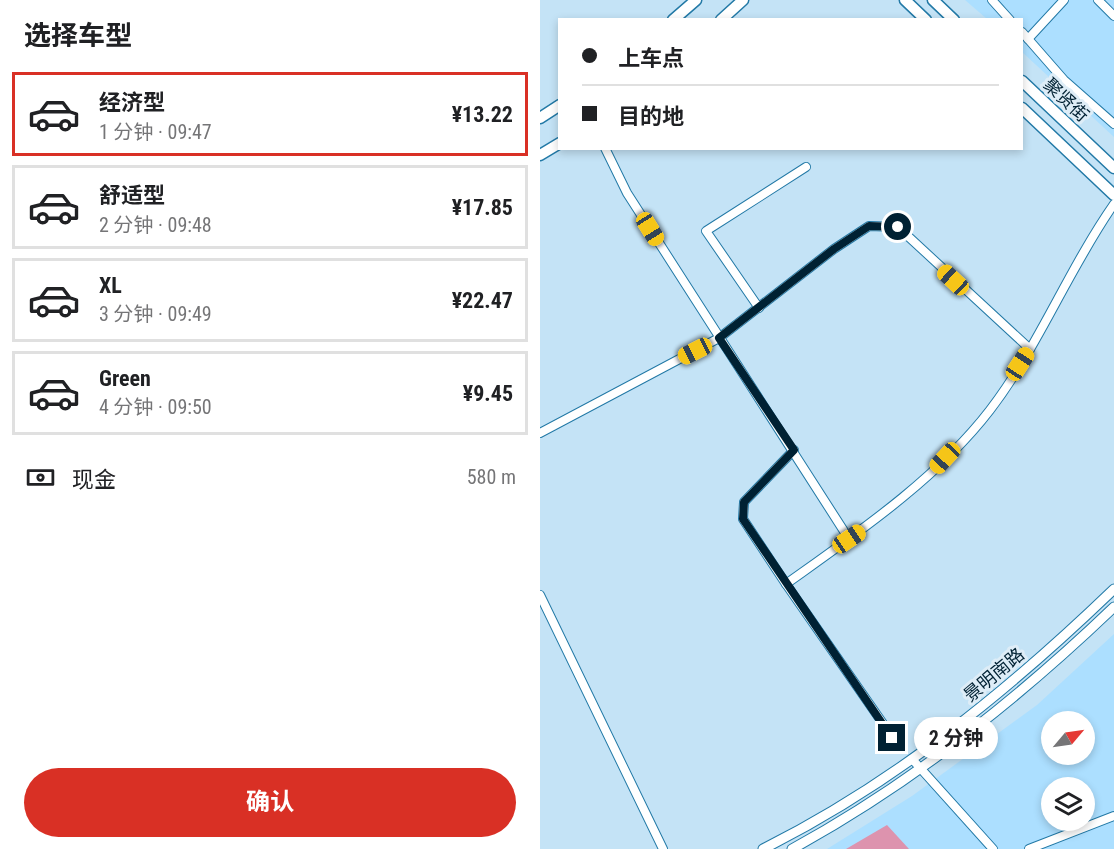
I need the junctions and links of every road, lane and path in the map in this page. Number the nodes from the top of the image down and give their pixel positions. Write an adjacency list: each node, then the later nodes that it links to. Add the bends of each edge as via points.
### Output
1 (696, 0): 9 (main road)
2 (743, 0): 10 (main road)
3 (905, 0): 11 (main road)
4 (933, 0): 12 (main road)
5 (992, 0): 13 (street)
6 (1064, 0): 15 (street)
7 (1098, 0): 8 (street)
8 (1114, 16)
9 (675, 18)
10 (723, 18)
11 (924, 18)
12 (952, 18)
13 (1008, 18)
14 (1023, 33): 15 (street)
15 (1028, 39): 20 (street, via 1064,80)
16 (1023, 82): 25 (main road, 聚贤街)
17 (558, 106): 19 (main road)
18 (1023, 109): 26 (main road, 聚贤街)
19 (540, 118)
20 (1114, 124)
21 (558, 144): 23 (main road)
22 (605, 150): 29 (street, via 627,193)
23 (540, 155)
24 (806, 167): 28 (street, via 706,231)
25 (1114, 168)
26 (1114, 195)
27 (1114, 204): 30 (street, via 1086,245)
28 (759, 308): 29 (street); 30 (street, via 869,226 898,227)
29 (719, 338): 31 (street); 32 (street)
30 (1030, 349): 33 (street, via 989,411 930,473)
31 (540, 433)
32 (794, 450): 33 (street); 34 (street, via 744,502 743,519)
33 (849, 539): 34 (street)
34 (786, 584): 38 (street)
35 (1114, 589): 39 (street, 景明南路, via 1019,676)
36 (540, 595): 42 (street)
37 (1114, 607): 40 (street, 景明南路, via 1028,686)
38 (892, 738)
39 (913, 760): 40 (street); 43 (street, 景明南路, via 834,811)
40 (921, 770): 44 (street, 景明南路, via 842,822); 45 (street)
41 (1114, 816): 46 (street)
42 (663, 849)
43 (763, 849)
44 (792, 849)
45 (993, 849)
46 (1029, 849)

